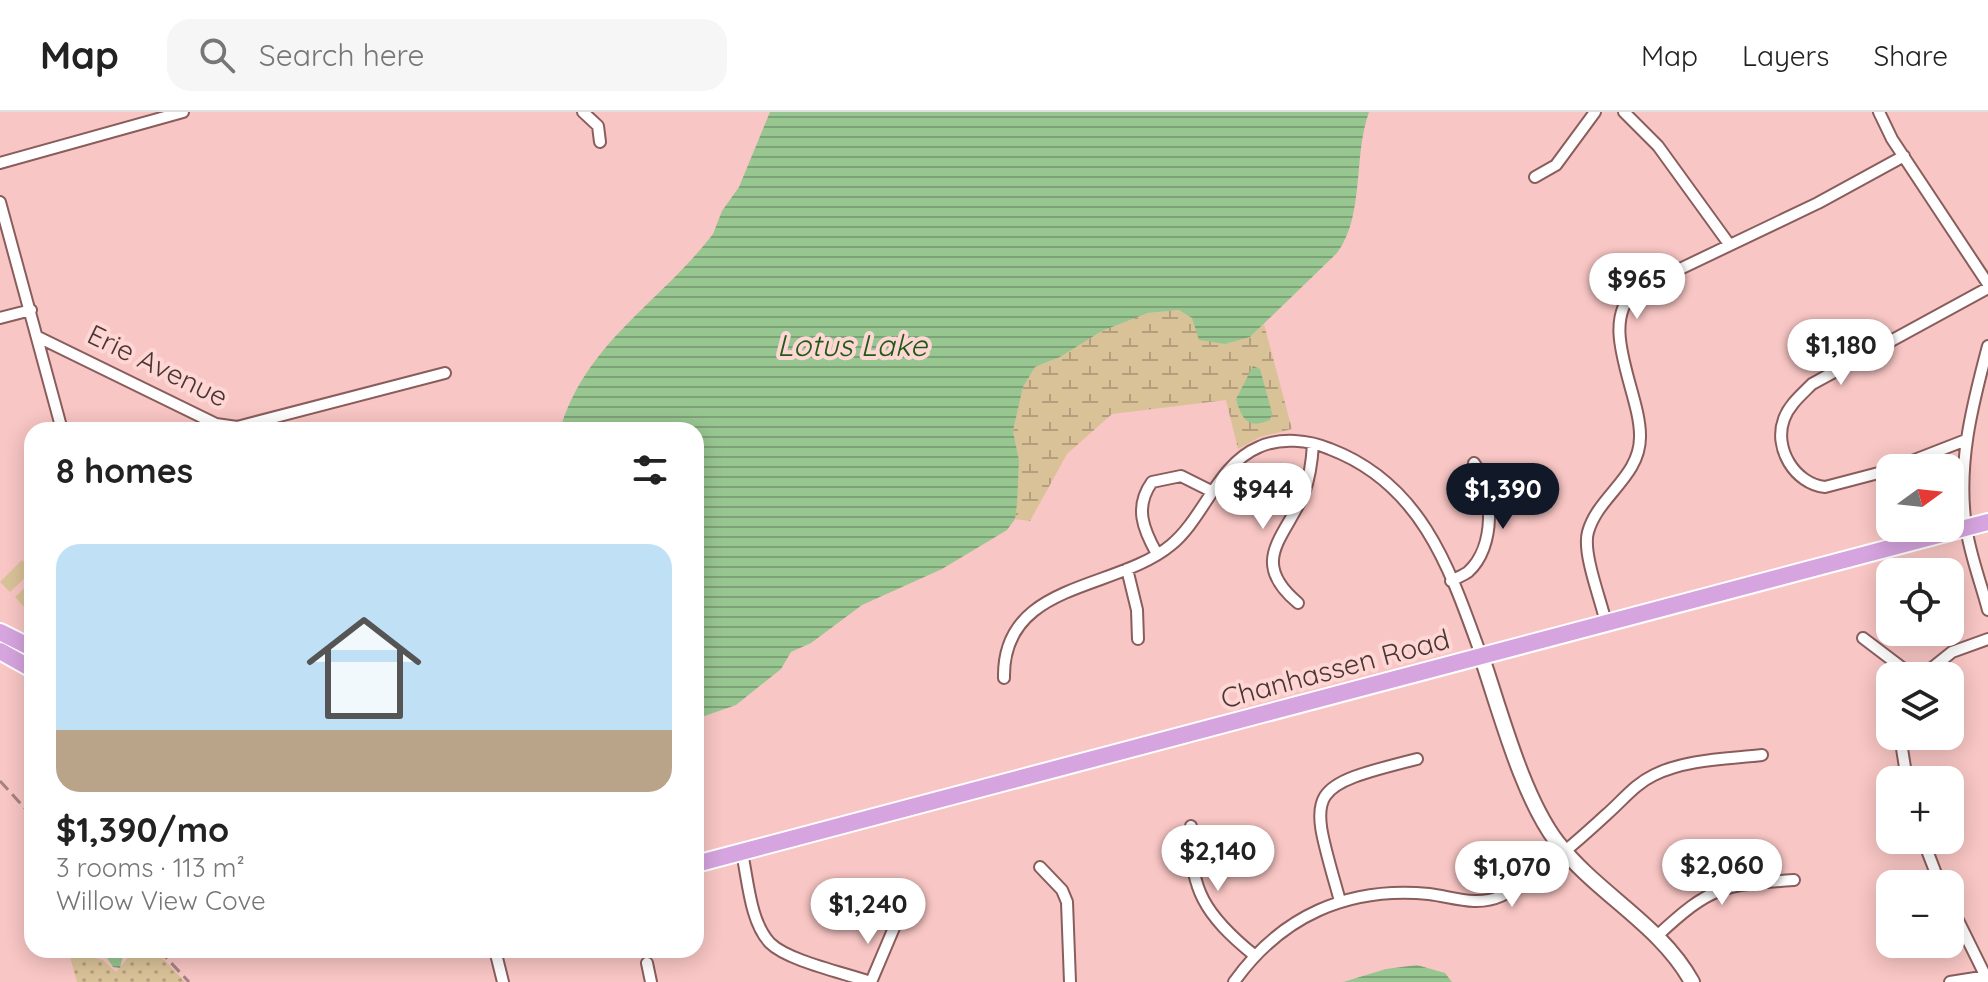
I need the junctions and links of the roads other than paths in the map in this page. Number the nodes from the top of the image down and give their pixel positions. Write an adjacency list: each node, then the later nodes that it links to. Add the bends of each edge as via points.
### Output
1 (183, 112): 8 (street)
2 (583, 112): 6 (street, via 598,126)
3 (1595, 112): 9 (street, via 1556,165)
4 (1624, 112): 11 (street, via 1658,146)
5 (1879, 112): 7 (street)
6 (600, 142)
7 (1904, 156): 11 (street); 12 (street)
8 (0, 163)
9 (1535, 177)
10 (0, 202): 13 (street)
11 (1729, 244): 34 (street, via 1625,299 1620,326 1641,435 1631,469 1588,531)
12 (1988, 286): 25 (street, via 1812,384 1790,406 1782,423 1782,445 1800,476 1815,486)
13 (31, 310): 14 (street); 15 (street)
14 (0, 318)
15 (38, 337): 18 (street); 19 (street, Erie Avenue)
16 (1988, 346): 21 (street)
17 (445, 373): 20 (street, Erie Avenue)
18 (60, 422)
19 (212, 422)
20 (256, 422)
21 (1966, 440): 23 (street); 28 (street)
22 (1313, 444): 26 (street, via 1295,440 1260,446 1242,458); 31 (street, via 1357,459 1409,501); 32 (street, via 1310,475 1272,558 1275,577)
23 (1930, 454)
24 (1474, 463): 31 (street, via 1490,513 1482,550 1469,571)
25 (1876, 474)
26 (1213, 492): 29 (street, via 1173,544); 29 (street, via 1181,476 1152,482 1141,504 1145,533)
27 (1988, 522): 28 (main road, Chanhassen Road)
28 (1966, 528): 33 (street); 34 (main road, Chanhassen Road)
29 (1157, 554): 30 (street)
30 (1127, 569): 37 (street); 45 (street, via 1040,606 1009,640)
31 (1451, 581): 41 (street)
32 (1298, 603)
33 (1988, 610)
34 (1606, 623): 41 (main road, Chanhassen Road)
35 (0, 632): 39 (main road)
36 (1863, 638): 42 (street)
37 (1138, 639)
38 (1988, 639): 43 (street)
39 (24, 642)
40 (0, 651): 44 (main road)
41 (1481, 655): 49 (street, via 1529,790); 50 (main road, Chanhassen Road)
42 (1895, 662)
43 (1940, 662)
44 (24, 664)
45 (1004, 678)
46 (1762, 755): 49 (street, via 1655,774)
47 (1417, 759): 54 (street, via 1341,780 1324,797 1318,821)
48 (1191, 826): 58 (street, via 1191,865 1205,905)
49 (1564, 850): 54 (street, via 1488,900 1408,892); 57 (street, via 1584,874)
50 (742, 853): 51 (main road, Chanhassen Road); 64 (street, via 756,915 768,941 793,956)
51 (704, 862)
52 (1040, 867): 65 (street, via 1067,902)
53 (1794, 880): 57 (street, via 1715,891 1683,909)
54 (1340, 901): 58 (street, via 1280,931)
55 (896, 923): 64 (street)
56 (1964, 932): 61 (street)
57 (1657, 936): 67 (street)
58 (1254, 955): 66 (street)
59 (497, 958): 62 (street)
60 (647, 963): 63 (street)
61 (1987, 978): 68 (street)
62 (503, 982)
63 (651, 982)
64 (870, 982)
65 (1070, 982)
66 (1234, 982)
67 (1692, 982)
68 (1950, 982)

